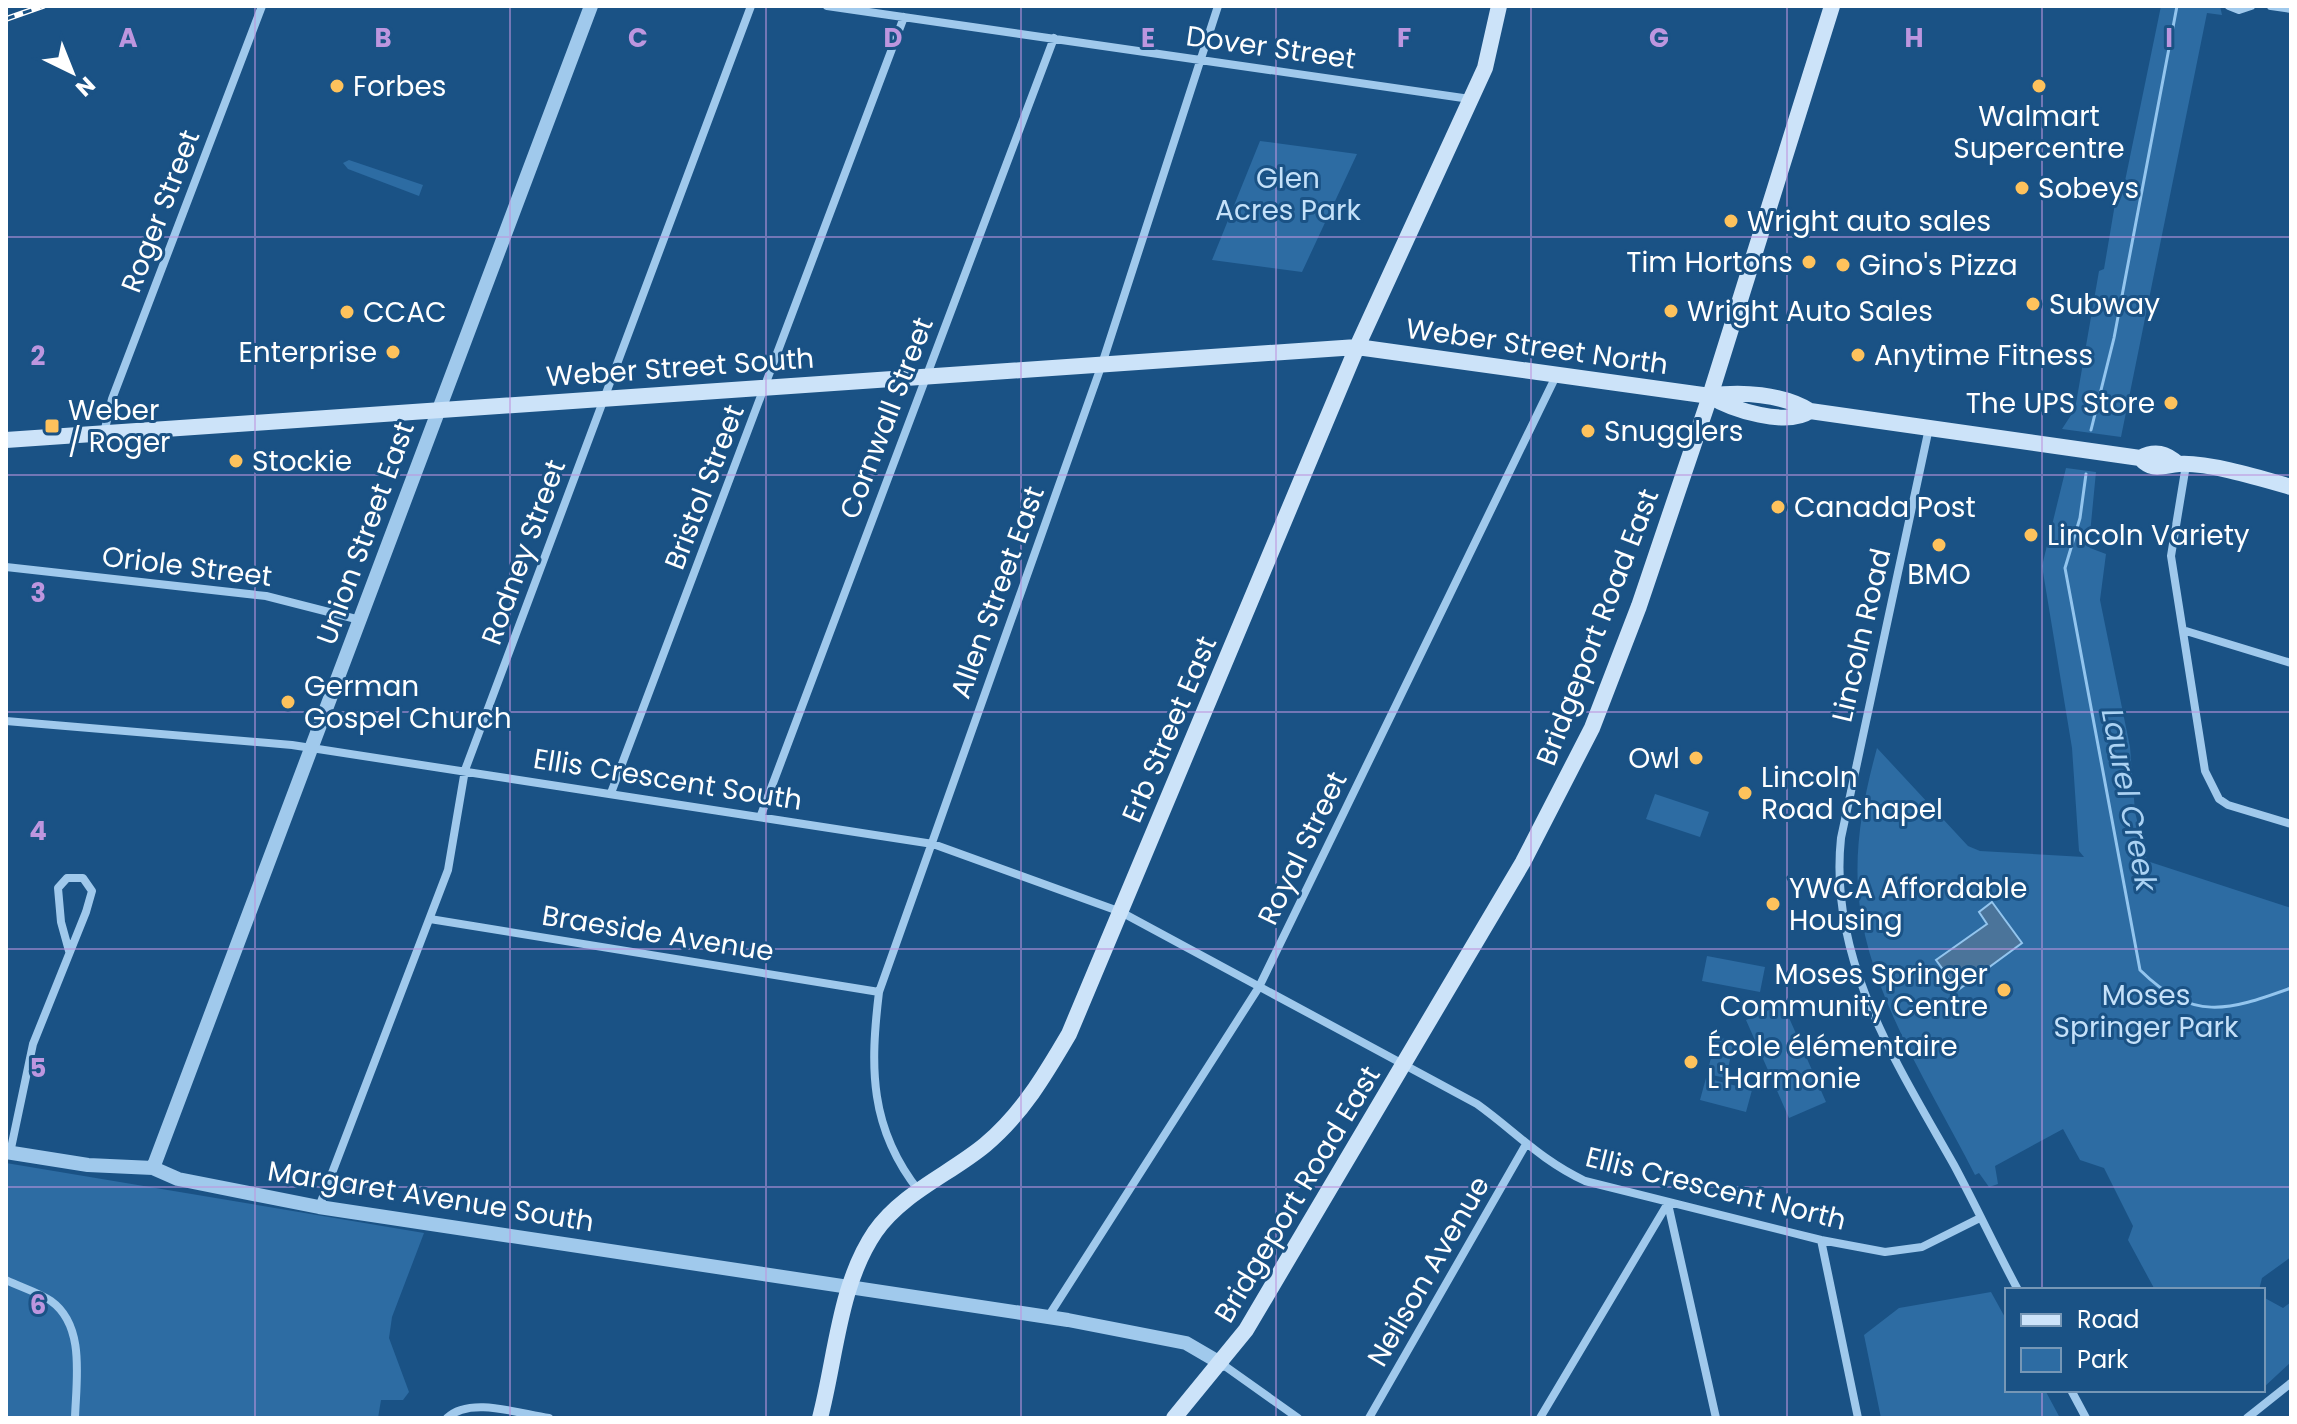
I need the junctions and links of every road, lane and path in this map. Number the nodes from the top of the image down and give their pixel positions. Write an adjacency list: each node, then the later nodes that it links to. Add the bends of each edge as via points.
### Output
1 (262, 6): 25 (street, Roger Street, via 112,399)
2 (591, 6): 23 (street, Union Street East)
3 (751, 6): 22 (street, Rodney Street)
4 (827, 6): 12 (street, Dover Street)
5 (1218, 6): 14 (street, Allen Street East)
6 (1499, 6): 15 (main road, Erb Street East, via 1493,43)
7 (1832, 6): 21 (main road, Bridgeport Road East)
8 (2229, 6): 9 (street)
9 (2251, 6)
10 (2271, 6): 11 (street)
11 (2291, 9)
12 (904, 17): 13 (street, Dover Street); 20 (street, Bristol Street)
13 (1054, 38): 14 (street, Dover Street); 18 (street, Cornwall Street)
14 (1203, 59): 15 (street, Dover Street); 17 (street, Allen Street East)
15 (1470, 99): 16 (main road, Erb Street East)
16 (1357, 347): 17 (main road, Weber Street South); 19 (main road, Weber Street North); 40 (main road, Erb Street East)
17 (1102, 364): 18 (main road, Weber Street South); 39 (street, Allen Street East)
18 (926, 375): 20 (main road, Weber Street South); 37 (street, Cornwall Street)
19 (1556, 376): 21 (main road, Weber Street North); 43 (street, Royal Street)
20 (765, 387): 22 (main road, Weber Street South); 36 (street, Bristol Street)
21 (1710, 396): 24 (main road, Weber Street North, via 1733,392 1799,404 1810,411); 45 (main road, Bridgeport Road East, via 1592,728 1538,836)
22 (604, 398): 23 (main road, Weber Street South); 35 (street, Rodney Street)
23 (438, 411): 25 (main road, Weber Street South); 30 (street, Union Street East)
24 (1929, 428): 27 (main road, Weber Street North, via 2140,458 2154,468); 52 (street, Lincoln Road, via 1857,751 1838,879 1849,952 1874,1015)
25 (104, 434): 26 (main road, Weber Street South)
26 (6, 440)
27 (2182, 465): 28 (main road, Weber Street North); 31 (street, via 2171,556)
28 (2291, 487)
29 (6, 567): 30 (street, Oriole Street, via 266,596)
30 (360, 620): 34 (street, Union Street East)
31 (2186, 631): 32 (street); 38 (street, via 2211,787 2228,805)
32 (2291, 663)
33 (6, 721): 34 (street, Ellis Crescent South)
34 (314, 749): 35 (street, Ellis Crescent South); 48 (street, Union Street East)
35 (465, 770): 36 (street, Ellis Crescent South); 41 (street, Rodney Street, via 448,870)
36 (611, 793): 37 (street, Ellis Crescent South)
37 (761, 815): 39 (street, Ellis Crescent South)
38 (2291, 824)
39 (933, 844): 40 (street, Ellis Crescent South); 44 (street, Allen Street East)
40 (1121, 912): 43 (street, Ellis Crescent North); 49 (main road, Erb Street East, via 1069,1034 1024,1106 982,1147)
41 (430, 919): 44 (street, Braeside Avenue); 51 (street, Rodney Street)
42 (69, 951): 42 (street, via 92,891 83,878 67,878 58,888); 47 (street, via 33,1044)
43 (1259, 987): 45 (street, Ellis Crescent North); 57 (street, Royal Street)
44 (879, 992): 49 (street, Allen Street East, via 872,1062 877,1106 897,1158)
45 (1405, 1067): 46 (street, Ellis Crescent North, via 1477,1104); 58 (main road, Bridgeport Road East)
46 (1525, 1146): 50 (street, Ellis Crescent North, via 1585,1181); 68 (street, Neilson Avenue)
47 (8, 1152): 48 (street, Margaret Avenue South, via 88,1165)
48 (153, 1168): 51 (street, Margaret Avenue South, via 178,1179)
49 (919, 1191): 55 (main road, Erb Street East, via 876,1230)
50 (1668, 1203): 53 (street, Ellis Crescent North); 69 (street); 70 (street)
51 (319, 1207): 55 (street, Margaret Avenue South)
52 (1980, 1218): 53 (street, Ellis Crescent North, via 1942,1239 1903,1251); 56 (street, Lincoln Road)
53 (1821, 1240): 71 (street)
54 (6, 1280): 62 (street, via 51,1301 68,1317 75,1342)
55 (850, 1287): 57 (street, Margaret Avenue South); 65 (main road, Erb Street East)
56 (2017, 1288)
57 (1048, 1317): 58 (street, Margaret Avenue South, via 1186,1343)
58 (1222, 1364): 66 (main road, Bridgeport Road East); 67 (street)
59 (2291, 1383): 61 (street)
60 (2072, 1392): 72 (street)
61 (2251, 1417)
62 (75, 1418)
63 (447, 1418): 64 (street, via 457,1410 484,1408)
64 (549, 1418)
65 (820, 1418)
66 (1174, 1418)
67 (1298, 1418)
68 (1369, 1418)
69 (1540, 1418)
70 (1716, 1418)
71 (1858, 1418)
72 (2086, 1418)

